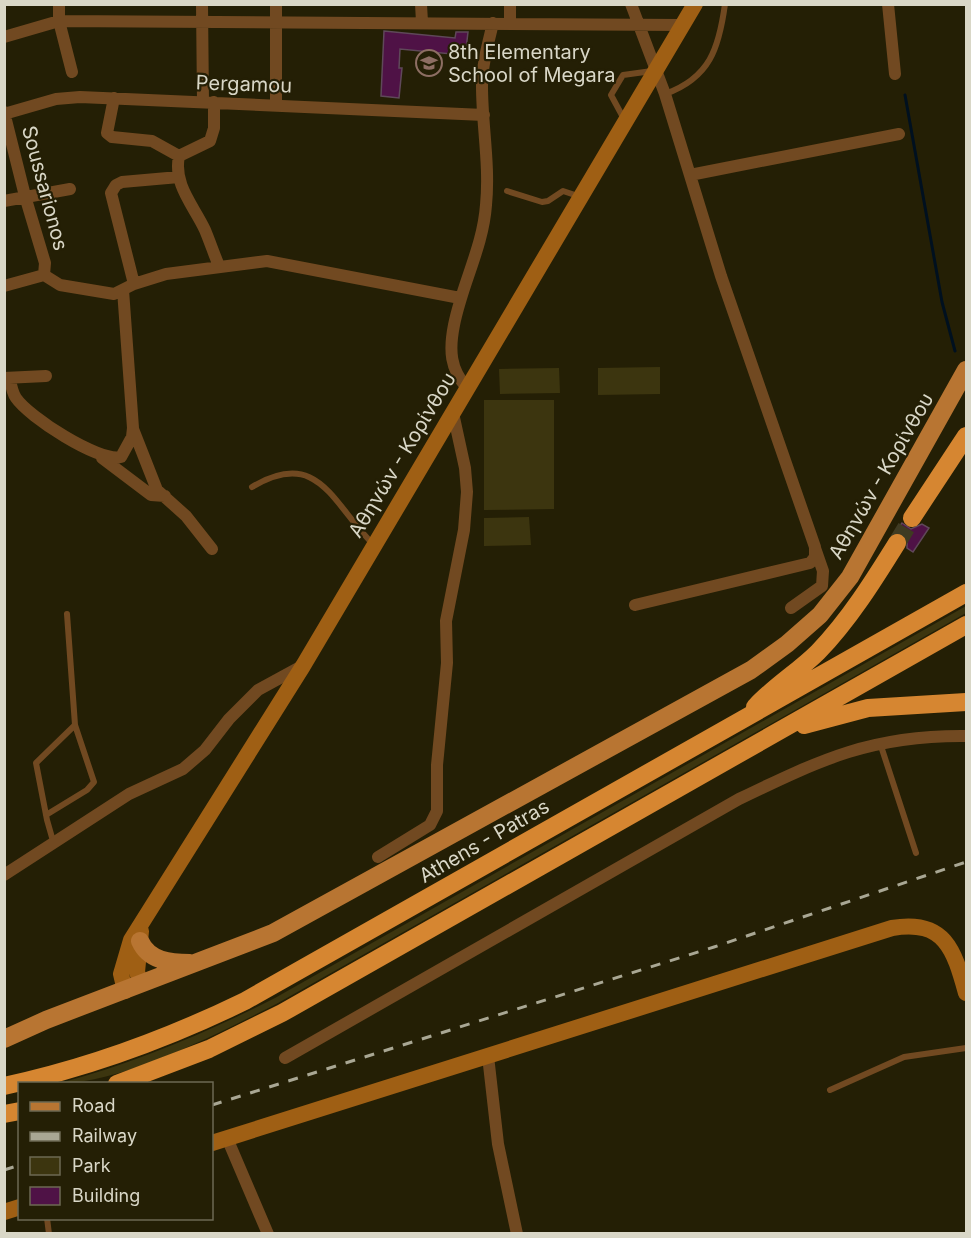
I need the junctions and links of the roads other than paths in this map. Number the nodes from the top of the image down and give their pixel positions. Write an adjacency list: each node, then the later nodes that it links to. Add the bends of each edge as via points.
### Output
1 (59, 4): 10 (street)
2 (202, 4): 14 (street)
3 (276, 4): 15 (street)
4 (421, 4): 11 (street)
5 (510, 4): 13 (street)
6 (631, 4): 16 (street)
7 (695, 4): 17 (main road, Αθηνών - Κορίνθου)
8 (725, 4): 22 (lane, via 716,49 706,66 687,84)
9 (888, 4): 21 (street)
10 (59, 21): 14 (street); 18 (street); 20 (street)
11 (422, 22): 12 (street); 15 (street)
12 (493, 23): 13 (street); 27 (street, via 483,68)
13 (510, 23): 16 (street)
14 (202, 24): 15 (street); 24 (street)
15 (276, 24): 25 (street)
16 (638, 25): 17 (street); 19 (street)
17 (683, 26): 19 (main road, Αθηνών - Κορίνθου)
18 (4, 37)
19 (656, 70): 22 (street); 28 (main road, Αθηνών - Κορίνθου); 28 (lane, via 622,75 616,85 611,95)
20 (72, 72)
21 (895, 74)
22 (665, 94): 32 (street)
23 (114, 98): 24 (street, Pergamou); 26 (street, Pergamou, via 56,99); 31 (street, via 107,133 111,137 152,141)
24 (208, 102): 25 (street, Pergamou); 31 (street, via 214,128 210,141)
25 (276, 105): 27 (street, Pergamou)
26 (5, 113): 30 (street, Soussarionos)
27 (484, 115): 43 (street, via 489,167 486,207 480,242)
28 (625, 122): 37 (main road, Αθηνών - Κορίνθου)
29 (898, 134): 32 (street)
30 (9, 153): 36 (street, Soussarionos)
31 (179, 156): 33 (street)
32 (690, 175): 57 (street)
33 (179, 177): 39 (street); 42 (street, via 122,182 111,193)
34 (70, 189): 36 (street)
35 (507, 190): 37 (lane, via 542,202 563,191)
36 (25, 196): 38 (street); 40 (street, Soussarionos, via 45,263)
37 (581, 197): 47 (main road, Αθηνών - Κορίνθου)
38 (4, 201)
39 (219, 266): 42 (street, via 166,274); 43 (street, via 274,262)
40 (44, 275): 41 (street); 42 (street, via 60,285 81,290 114,294)
41 (4, 286)
42 (129, 287): 49 (street)
43 (460, 298): 47 (street, via 450,351 457,377)
44 (966, 370): 77 (main road, Αθηνών - Κορίνθου, via 850,577 820,615 787,644 736,679 324,907)
45 (46, 376): 46 (street)
46 (7, 379): 51 (street, via 21,402 63,436)
47 (467, 388): 48 (main road, Αθηνών - Κορίνθου)
48 (453, 413): 56 (main road, Αθηνών - Κορίνθου); 74 (street, via 467,492 464,530 446,621 448,654 438,749 437,811 430,825)
49 (133, 428): 51 (street, via 121,457); 53 (street, via 150,476)
50 (966, 436): 54 (highway)
51 (97, 453): 53 (street, via 151,495)
52 (252, 487): 56 (lane, via 282,473 303,473 318,480)
53 (165, 496): 58 (street)
54 (912, 518)
55 (897, 543): 66 (highway, via 829,639 805,664 770,690)
56 (374, 545): 64 (main road, Αθηνών - Κορίνθου)
57 (815, 547): 60 (street, via 810,563); 61 (street, via 824,580 817,591)
58 (212, 549)
59 (966, 593): 66 (highway, Athens - Patras)
60 (635, 605)
61 (791, 608)
62 (67, 614): 67 (lane)
63 (966, 625): 68 (highway)
64 (303, 666): 72 (street, via 258,690 183,769 129,794); 76 (main road, Αθηνών - Κορίνθου)
65 (966, 702): 68 (highway, via 868,708)
66 (744, 719): 84 (highway, Athens - Patras, via 229,1009 121,1053)
67 (75, 725): 71 (lane, via 36,763); 71 (lane, via 94,782)
68 (776, 732): 85 (highway, via 282,1013 209,1049)
69 (966, 736): 70 (street)
70 (879, 742): 73 (lane); 83 (street, via 834,756 739,799)
71 (46, 815): 72 (lane)
72 (53, 841): 75 (street)
73 (916, 854)
74 (378, 857)
75 (4, 874)
76 (141, 933): 77 (main road, via 144,949 158,959); 78 (main road, Αθηνών - Κορίνθου)
77 (198, 964): 78 (main road, Αθηνών - Κορίνθου)
78 (133, 988): 80 (main road, Αθηνών - Κορίνθου)
79 (966, 993): 82 (main road, via 957,960 943,938 929,930 904,926)
80 (4, 1039)
81 (966, 1048): 86 (lane, via 904,1057)
82 (488, 1056): 87 (main road); 89 (street, via 498,1144)
83 (285, 1058)
84 (18, 1082)
85 (120, 1082)
86 (830, 1090)
87 (219, 1140): 88 (street)
88 (268, 1233)
89 (517, 1233)

